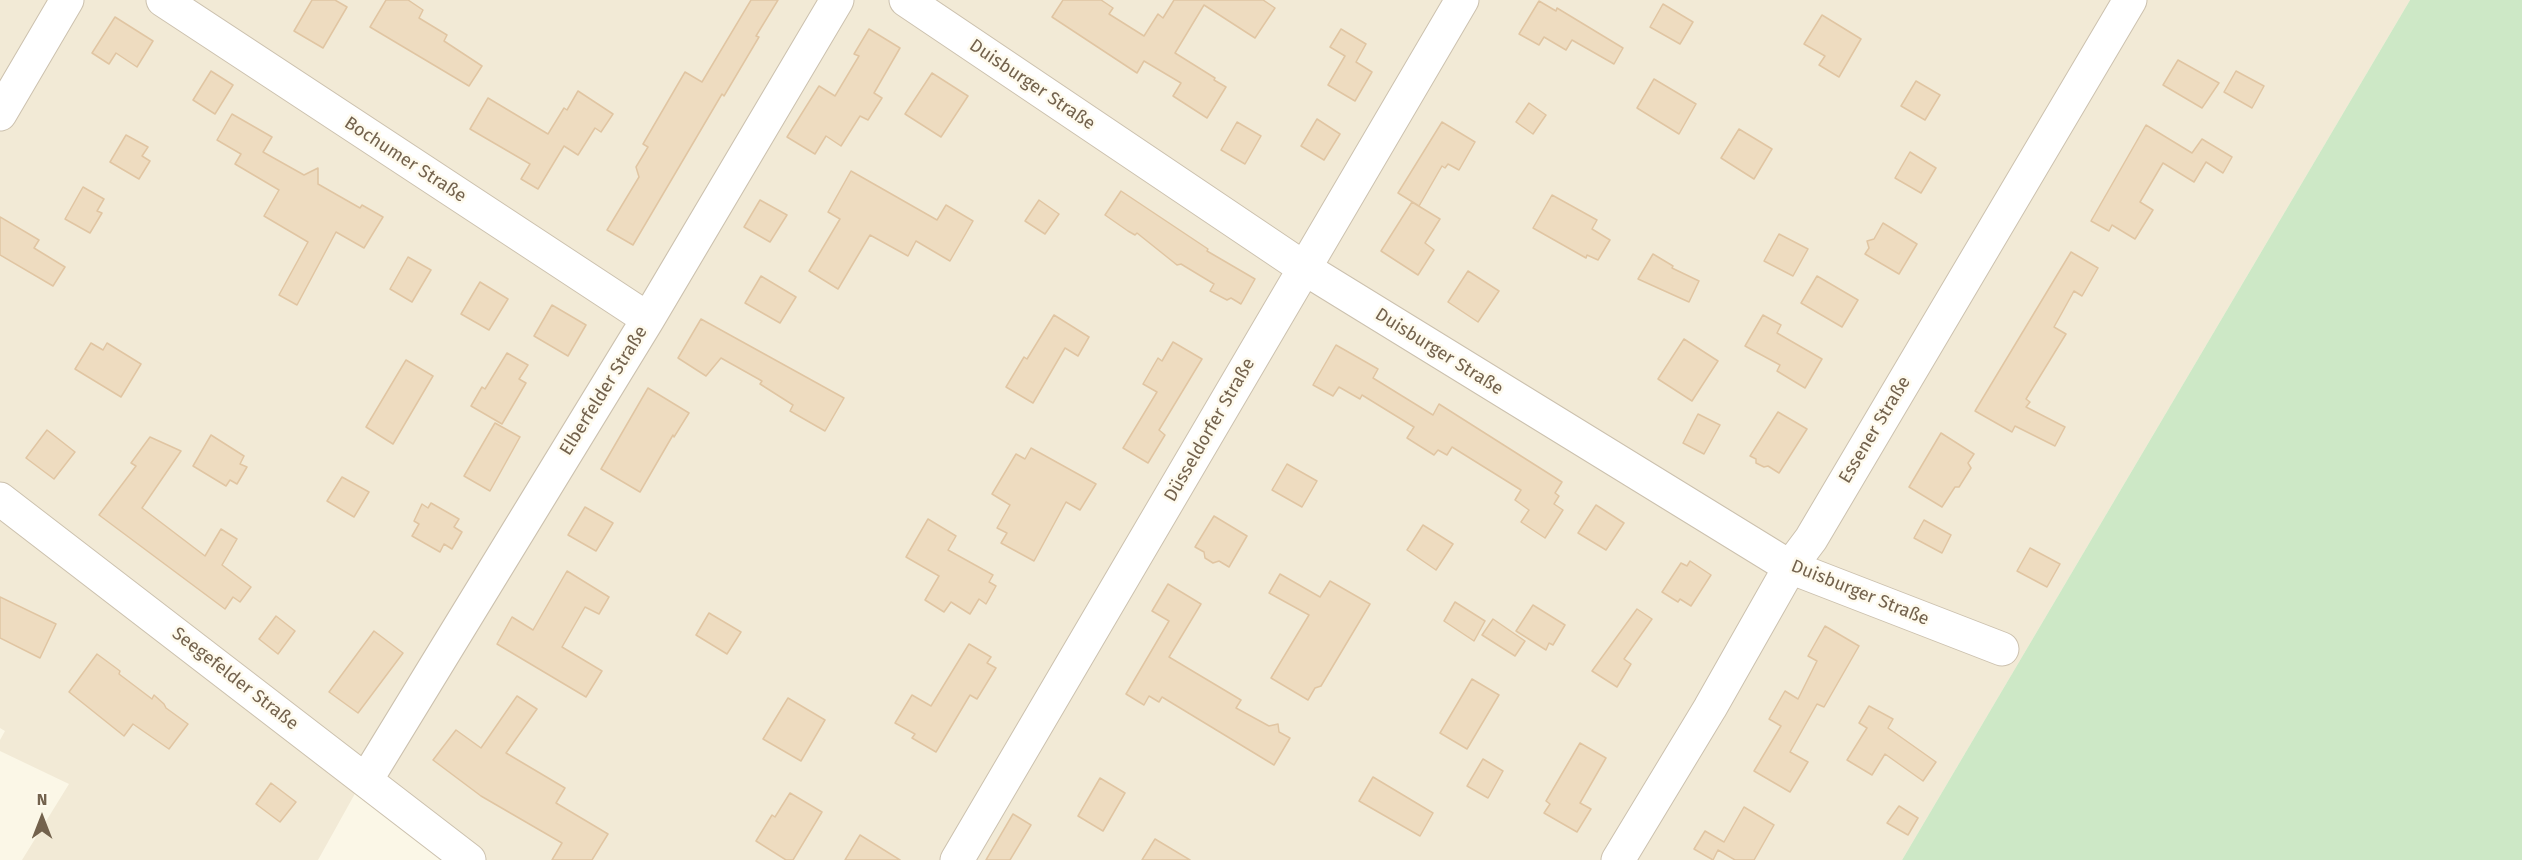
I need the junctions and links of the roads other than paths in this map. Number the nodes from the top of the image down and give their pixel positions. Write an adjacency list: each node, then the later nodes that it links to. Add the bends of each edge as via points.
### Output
1 (67, 0): 7 (street)
2 (163, 0): 9 (street, Bochumer Straße)
3 (837, 0): 9 (street, Elberfelder Straße)
4 (906, 0): 8 (street, Duisburger Straße)
5 (1462, 0): 8 (street, Düsseldorfer Straße)
6 (2130, 0): 11 (street, Essener Straße, via 1811,539)
7 (0, 114)
8 (1304, 268): 11 (street, Duisburger Straße); 15 (street, Düsseldorfer Straße)
9 (648, 320): 13 (street, Elberfelder Straße)
10 (0, 499): 13 (street, Seegefelder Straße)
11 (1790, 567): 12 (street, Duisburger Straße); 16 (street, Essener Straße)
12 (2002, 649)
13 (366, 780): 14 (street, Seegefelder Straße)
14 (469, 860)
15 (957, 860)
16 (1618, 860)

